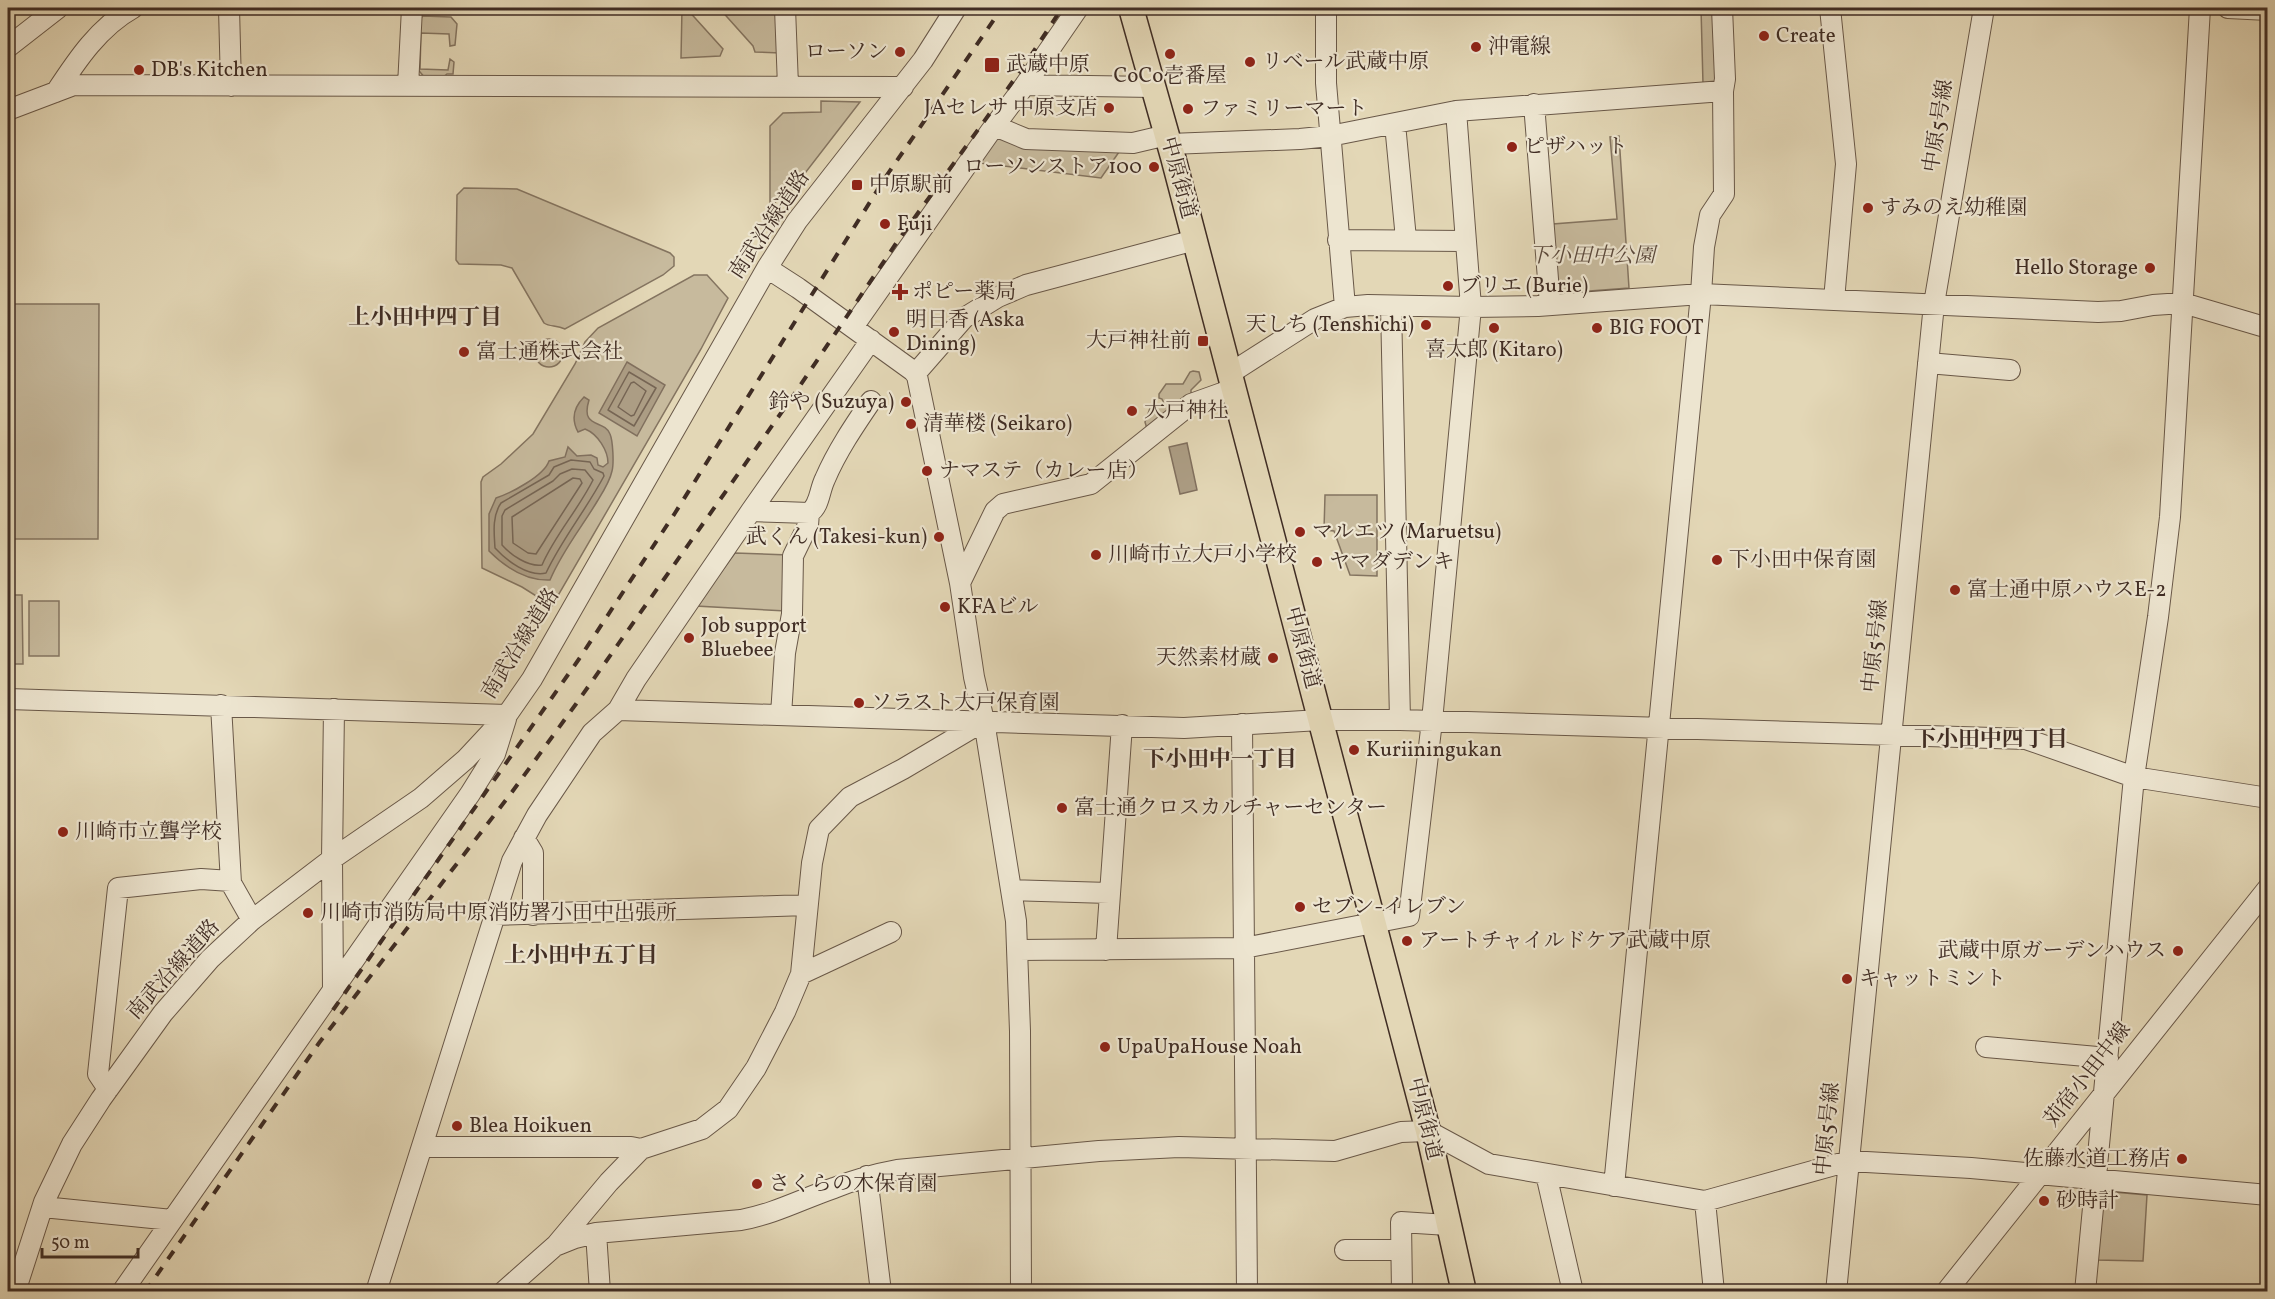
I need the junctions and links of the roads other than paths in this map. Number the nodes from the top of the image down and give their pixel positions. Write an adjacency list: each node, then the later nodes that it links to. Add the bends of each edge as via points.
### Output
1 (58, 8): 17 (street)
2 (133, 8): 25 (street, via 116,17 81,55)
3 (229, 8): 18 (street)
4 (412, 8): 19 (street)
5 (784, 8): 20 (street)
6 (956, 8): 22 (street, 南武沿線道路)
7 (1078, 8): 21 (street)
8 (1131, 8): 23 (main road, 中原街道)
9 (1326, 8): 31 (street)
10 (1722, 8): 11 (street); 24 (street)
11 (1732, 8)
12 (1830, 8): 39 (street, via 1846,164)
13 (1984, 8): 42 (street, 中原5号線)
14 (2200, 8): 40 (street)
15 (2228, 8): 16 (street)
16 (2268, 10)
17 (8, 47)
18 (231, 86): 19 (street); 25 (street, via 74,85)
19 (408, 86): 20 (street)
20 (788, 86): 22 (street)
21 (1025, 86): 23 (street); 30 (street)
22 (903, 87): 37 (street, 南武沿線道路, via 797,221)
23 (1153, 87): 32 (main road, 中原街道)
24 (1723, 91): 26 (street); 38 (street, via 1724,194 1710,215)
25 (56, 92): 27 (street)
26 (1534, 104): 28 (street); 41 (street)
27 (8, 110)
28 (1456, 111): 29 (street); 36 (street)
29 (1395, 123): 31 (street); 33 (street)
30 (995, 126): 32 (street, via 1026,139 1134,143); 46 (street)
31 (1330, 136): 32 (street); 35 (street)
32 (1168, 139): 34 (main road, 中原街道)
33 (1406, 239): 35 (street); 36 (street)
34 (1195, 240): 51 (street, via 1026,285 998,297 964,318); 52 (main road, 中原街道)
35 (1338, 240): 44 (street)
36 (1465, 241): 45 (street)
37 (767, 268): 46 (street); 61 (street, 南武沿線道路, via 532,679)
38 (1701, 294): 39 (street); 41 (street); 69 (street)
39 (1834, 300): 42 (street)
40 (2183, 303): 42 (street, via 2098,312); 47 (street); 71 (street, via 2170,517)
41 (1550, 304): 45 (street)
42 (1934, 304): 49 (street, 中原5号線)
43 (1391, 306): 44 (street); 45 (street); 64 (street)
44 (1345, 307): 52 (street, via 1290,333)
45 (1471, 307): 66 (street)
46 (853, 327): 48 (street)
47 (2268, 328)
48 (871, 340): 51 (street); 54 (street)
49 (1928, 363): 50 (street); 70 (street, 中原5号線)
50 (2010, 370)
51 (916, 373): 56 (street)
52 (1231, 382): 56 (street, via 1191,404 1091,484 1003,504 995,511); 63 (main road, 中原街道)
53 (871, 401): 55 (street, via 834,458 817,504)
54 (751, 511): 55 (street); 60 (street)
55 (809, 513): 62 (street, via 808,525 793,556 792,614)
56 (960, 583): 65 (street)
57 (8, 699): 58 (street)
58 (221, 705): 59 (street); 75 (street)
59 (334, 709): 61 (street); 74 (street)
60 (618, 710): 62 (street); 73 (street, via 592,733)
61 (507, 714): 74 (street, 南武沿線道路, via 466,759 421,798); 89 (street, via 495,754 470,794)
62 (781, 715): 65 (street)
63 (1320, 720): 64 (street); 67 (street); 83 (main road, 中原街道)
64 (1400, 720): 66 (street)
65 (984, 721): 68 (street); 77 (street); 79 (street, via 850,797 819,829)
66 (1432, 721): 69 (street); 83 (street, via 1409,916)
67 (1242, 724): 68 (street, via 1184,728); 85 (street)
68 (1122, 725): 78 (street)
69 (1658, 728): 70 (street); 104 (street)
70 (1892, 735): 71 (street, via 2026,740); 99 (street, 中原5号線)
71 (2134, 777): 72 (street); 91 (street)
72 (2268, 798)
73 (524, 838): 80 (street); 81 (street, via 533,853)
74 (332, 859): 82 (street, 南武沿線道路); 89 (street)
75 (231, 881): 82 (street); 92 (street, via 201,879 118,888 98,1074)
76 (2268, 888): 93 (street, 苅宿小田中線)
77 (1011, 890): 78 (street); 86 (street)
78 (1109, 893): 87 (street)
79 (807, 905): 81 (street); 88 (street)
80 (495, 915): 81 (street); 95 (street)
81 (533, 915)
82 (252, 920): 92 (street, 南武沿線道路, via 210,959 163,1013)
83 (1373, 922): 85 (street); 94 (main road, 中原街道)
84 (891, 932): 88 (street)
85 (1244, 948): 87 (street); 97 (street)
86 (1018, 950): 87 (street); 98 (street)
87 (1106, 950)
88 (801, 975): 96 (street, via 756,1068 728,1109 702,1129)
89 (333, 990): 108 (street)
90 (1986, 1047): 91 (street)
91 (2108, 1058): 93 (street)
92 (108, 1089): 107 (street, 南武沿線道路, via 72,1144)
93 (2104, 1095): 101 (street, 苅宿小田中線); 103 (street)
94 (1428, 1131): 97 (street, via 1401,1132 1335,1151); 100 (street, via 1489,1164); 109 (main road, 中原街道)
95 (422, 1147): 96 (street); 117 (street)
96 (641, 1149): 111 (street)
97 (1245, 1149): 98 (street, via 1179,1147); 122 (street)
98 (1020, 1158): 102 (street); 121 (street)
99 (1848, 1161): 101 (street); 106 (street); 127 (street, 中原5号線)
100 (1546, 1174): 104 (street); 125 (street)
101 (2038, 1175): 103 (street); 128 (street, 苅宿小田中線)
102 (867, 1176): 110 (street, via 763,1216); 120 (street)
103 (2095, 1180): 105 (street); 129 (street)
104 (1614, 1186): 106 (street)
105 (2268, 1195)
106 (1705, 1201): 126 (street)
107 (43, 1207): 108 (street); 114 (street, 南武沿線道路)
108 (172, 1220): 116 (street)
109 (1448, 1225): 113 (street, via 1401,1222); 124 (main road, 中原街道)
110 (597, 1233): 111 (street); 119 (street)
111 (555, 1246): 118 (street)
112 (1345, 1250): 113 (street)
113 (1401, 1250): 123 (street)
114 (15, 1269): 115 (street, 南武沿線道路)
115 (15, 1292)
116 (122, 1292)
117 (376, 1292)
118 (503, 1292)
119 (600, 1292)
120 (881, 1292)
121 (1021, 1292)
122 (1247, 1292)
123 (1402, 1292)
124 (1464, 1292)
125 (1573, 1292)
126 (1714, 1292)
127 (1836, 1292)
128 (1946, 1292)
129 (2085, 1292)

